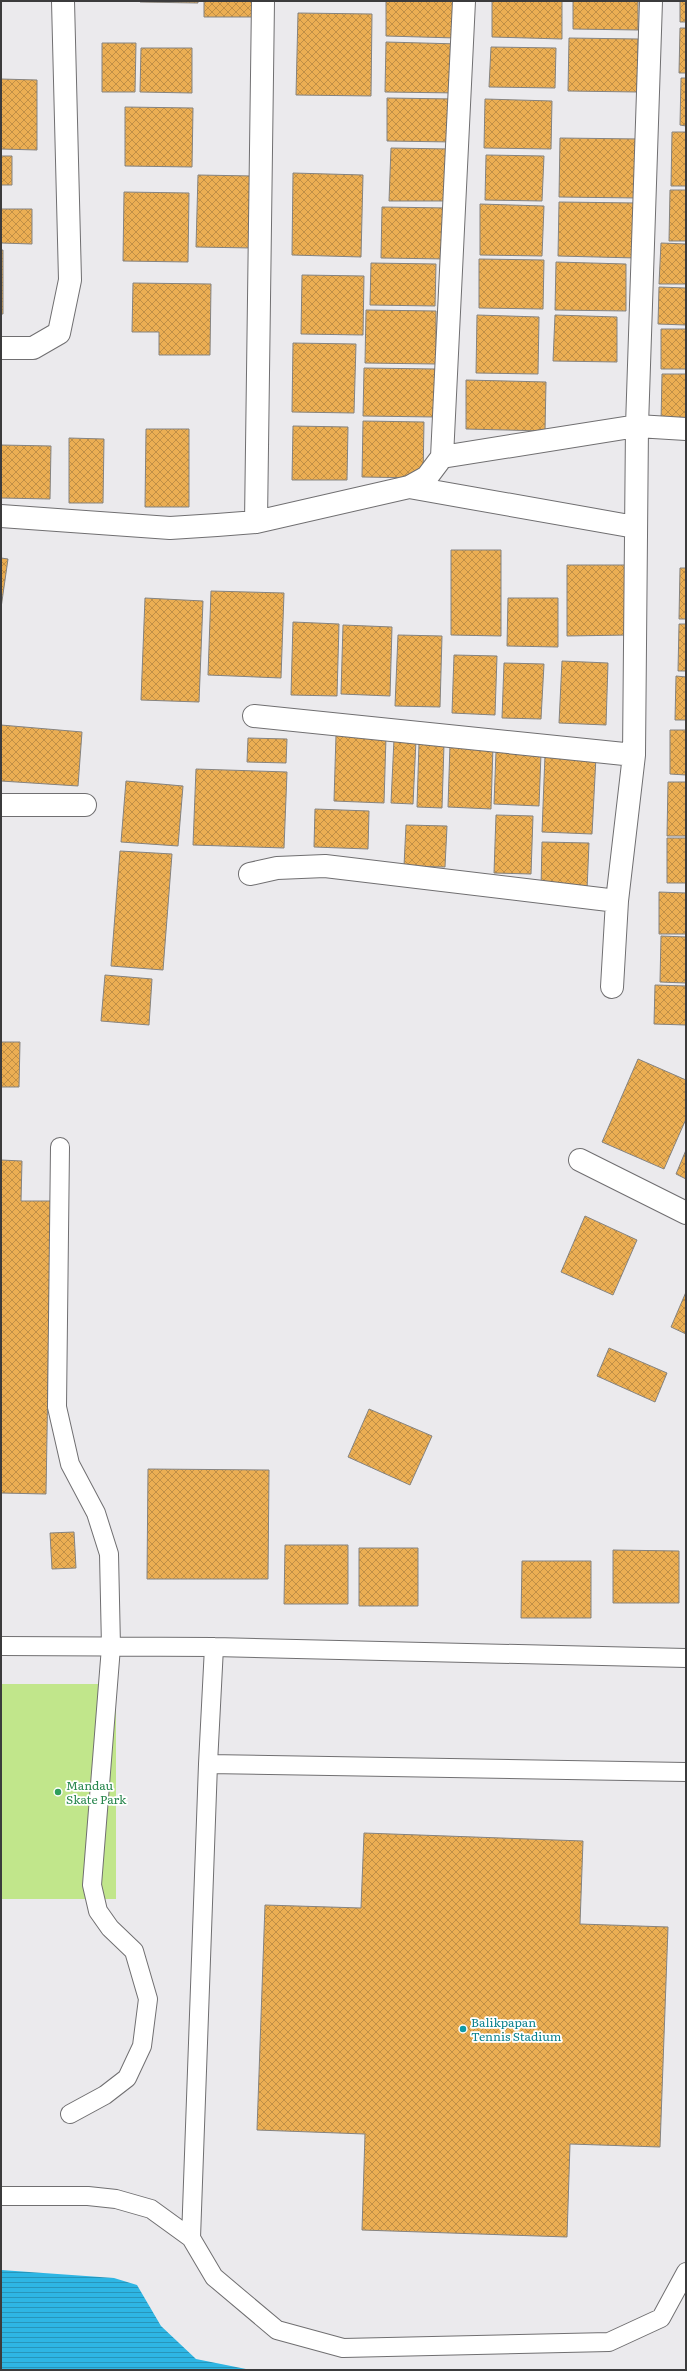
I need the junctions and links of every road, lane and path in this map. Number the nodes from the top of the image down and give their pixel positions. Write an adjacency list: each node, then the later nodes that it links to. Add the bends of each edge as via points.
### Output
1 (63, 1): 5 (street, via 70,280 59,333 33,348)
2 (263, 1): 11 (street)
3 (464, 1): 8 (street)
4 (651, 1): 6 (street)
5 (1, 348)
6 (636, 426): 7 (street); 8 (street); 12 (street)
7 (686, 429)
8 (442, 457): 9 (street, via 427,477)
9 (409, 486): 11 (street); 12 (street)
10 (1, 516): 11 (street, via 170,528)
11 (256, 522)
12 (635, 527): 14 (street)
13 (254, 716): 14 (street)
14 (634, 755): 18 (street)
15 (1, 805): 16 (street)
16 (85, 805)
17 (250, 874): 18 (street, via 277,868 325,866)
18 (617, 901): 19 (street)
19 (612, 987)
20 (60, 1147): 24 (lane, via 57,1407 70,1464 96,1513 109,1554)
21 (580, 1160): 22 (street)
22 (686, 1213)
23 (1, 1646): 24 (lane)
24 (111, 1647): 25 (lane); 29 (lane, via 92,1885 98,1911 110,1928 134,1951 148,1999 142,2046 127,2078 105,2095)
25 (214, 1647): 26 (lane); 27 (lane)
26 (686, 1658)
27 (208, 1764): 28 (lane); 31 (lane)
28 (686, 1772)
29 (70, 2114)
30 (1, 2196): 31 (lane, via 88,2196 116,2199 151,2209)
31 (191, 2238): 32 (lane, via 214,2277 277,2330 344,2348 609,2342 661,2318)
32 (686, 2272)

